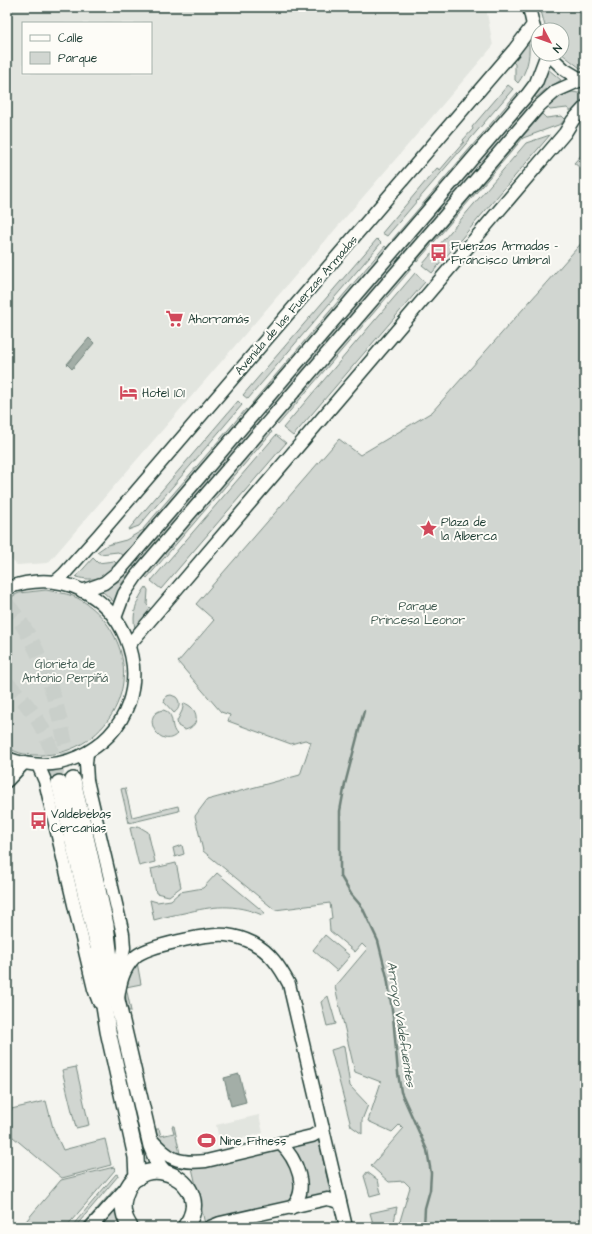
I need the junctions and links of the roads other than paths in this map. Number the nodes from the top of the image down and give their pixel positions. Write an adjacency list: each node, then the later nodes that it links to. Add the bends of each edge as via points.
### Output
1 (529, 7): 2 (street)
2 (532, 22)
3 (530, 29): 8 (street, Avenida de las Fuerzas Armadas, via 68,571)
4 (544, 62): 10 (street, via 536,83 527,96 118,571 104,583)
5 (556, 62): 6 (street)
6 (583, 81): 11 (street, via 556,92 539,106 137,575 124,594)
7 (585, 107): 12 (street)
8 (55, 582): 9 (street); 10 (street)
9 (10, 585)
10 (82, 591): 11 (street, via 100,603)
11 (115, 618): 12 (street)
12 (129, 645): 13 (street, via 133,672 126,709 107,737)
13 (87, 753): 16 (street, via 64,762); 18 (street, via 87,780 123,934 124,948)
14 (7, 758): 15 (street)
15 (24, 763): 16 (street); 17 (street)
16 (38, 765): 19 (street, via 45,780 94,989)
17 (7, 781)
18 (118, 1002): 19 (main road, via 110,969 106,926 66,781 98,947); 20 (street, via 123,973 134,958 144,951 214,935 226,935 253,943 275,961 288,984); 21 (main road)
19 (106, 1021): 24 (main road, via 136,1157)
20 (323, 1128): 22 (street, via 312,1136); 25 (street)
21 (149, 1137): 22 (street, via 171,1158 195,1162); 23 (main road, via 154,1154)
22 (280, 1143): 26 (street, via 294,1161 300,1183 298,1199)
23 (164, 1172): 24 (main road, via 146,1172); 29 (main road, via 182,1181 193,1198 194,1207)
24 (134, 1181): 27 (street); 28 (main road, via 125,1194 123,1206)
25 (340, 1203): 26 (street, via 328,1199); 31 (street)
26 (290, 1208): 30 (street)
27 (91, 1227)
28 (130, 1227)
29 (185, 1227)
30 (210, 1227)
31 (346, 1227)

